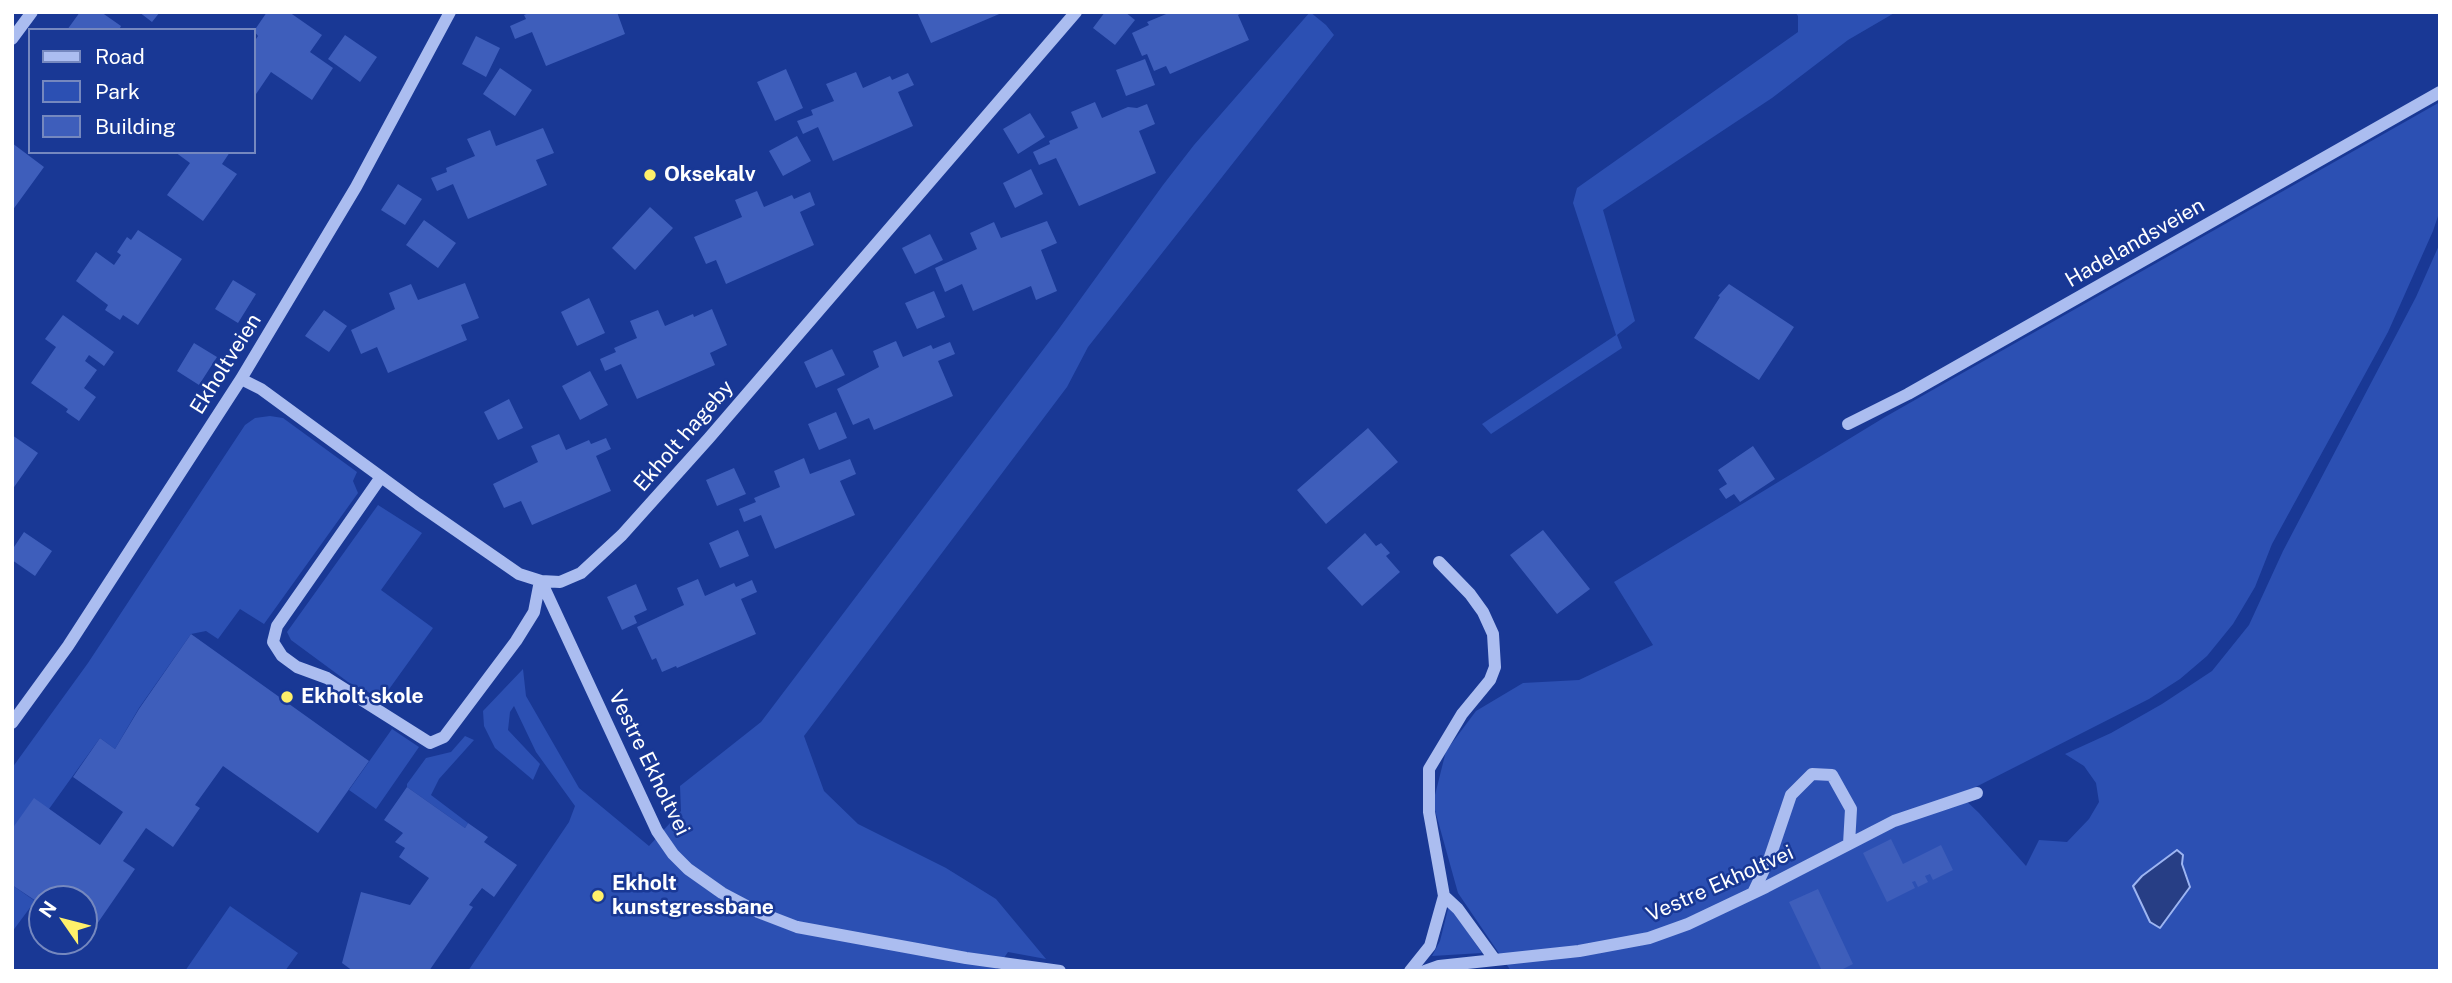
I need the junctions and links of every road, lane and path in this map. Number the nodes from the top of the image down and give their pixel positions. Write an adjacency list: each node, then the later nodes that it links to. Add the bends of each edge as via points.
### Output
1 (32, 12): 4 (street)
2 (450, 12): 6 (street, Ekholtveien, via 356,187)
3 (1076, 12): 10 (street, Ekholt hageby, via 622,536 581,573 560,582)
4 (12, 39)
5 (2440, 92): 7 (street, Hadelandsveien)
6 (241, 379): 8 (street); 11 (street, Ekholtveien, via 68,646)
7 (1848, 424)
8 (381, 477): 10 (street, via 494,559); 10 (street, via 277,626 274,642 282,656 298,667 327,678 430,743 444,737 516,641 534,612)
9 (1439, 562): 15 (street, via 1483,612 1493,634 1495,667 1429,769 1429,812)
10 (541, 581): 17 (street, Vestre Ekholtvei, via 657,831 688,869 746,905 797,927)
11 (12, 723)
12 (1977, 793): 13 (street, Vestre Ekholtvei, via 1894,821)
13 (1849, 844): 14 (street, Vestre Ekholtvei); 14 (street, via 1850,808 1832,775 1812,774 1791,795)
14 (1753, 893): 16 (street, Vestre Ekholtvei, via 1649,938)
15 (1444, 895): 16 (street); 18 (street, via 1430,946)
16 (1495, 960): 19 (street, Vestre Ekholtvei)
17 (1060, 971)
18 (1410, 971)
19 (1425, 971)

